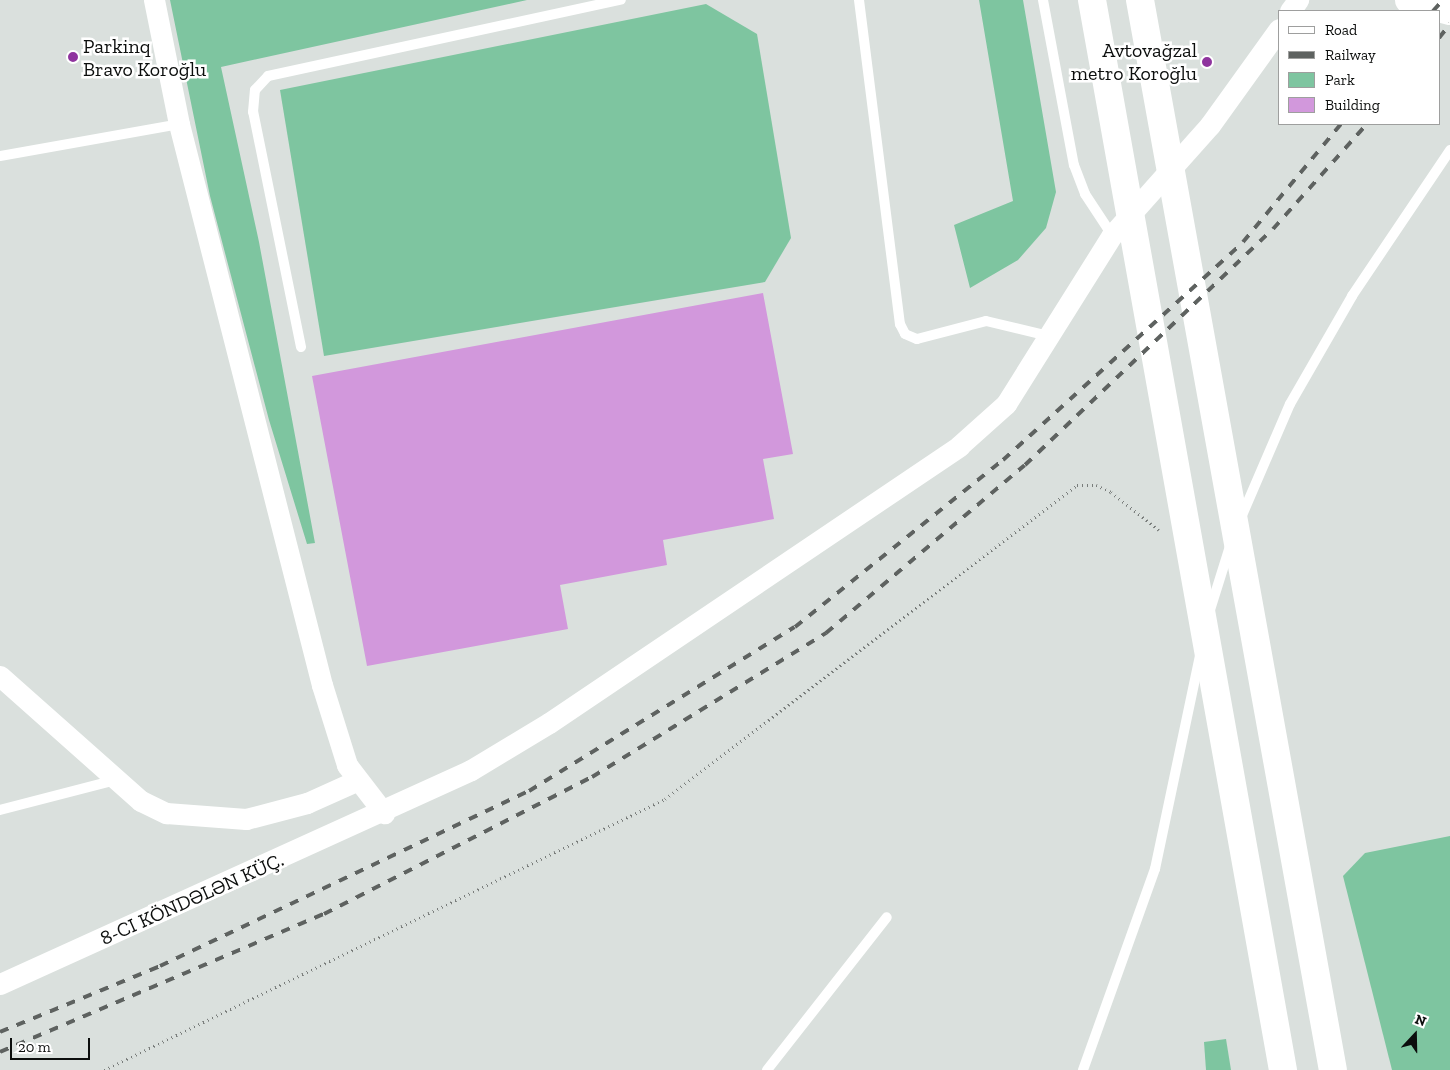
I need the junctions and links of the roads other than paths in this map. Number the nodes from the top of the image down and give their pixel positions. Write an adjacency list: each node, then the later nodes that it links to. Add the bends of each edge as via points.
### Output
1 (154, 0): 10 (street)
2 (621, 0): 15 (lane, via 268,76 255,90 253,112)
3 (859, 0): 14 (lane, via 900,324 905,334 917,339 986,321)
4 (1043, 0): 13 (lane, via 1074,165 1085,194)
5 (1092, 0): 25 (main road)
6 (1140, 0): 26 (main road)
7 (1409, 0): 8 (main road)
8 (1450, 11)
9 (1278, 30): 13 (street, 8-CI KÖNDƏLƏN KÜÇ., via 1210,125)
10 (179, 124): 12 (lane); 18 (street, via 322,685)
11 (1450, 150): 24 (lane, via 1352,296 1290,404 1218,574 1154,869)
12 (0, 156)
13 (1112, 234): 14 (street, 8-CI KÖNDƏLƏN KÜÇ.)
14 (1049, 336): 20 (street, 8-CI KÖNDƏLƏN KÜÇ., via 1006,404 959,446 549,723 471,770)
15 (301, 347)
16 (0, 676): 17 (street)
17 (117, 780): 18 (street, via 142,802 166,813 246,819 307,804); 19 (lane)
18 (356, 781): 20 (street)
19 (0, 810)
20 (384, 813): 22 (street, 8-CI KÖNDƏLƏN KÜÇ.)
21 (887, 917): 23 (lane)
22 (0, 984)
23 (767, 1070)
24 (1083, 1070)
25 (1283, 1070)
26 (1333, 1070)

